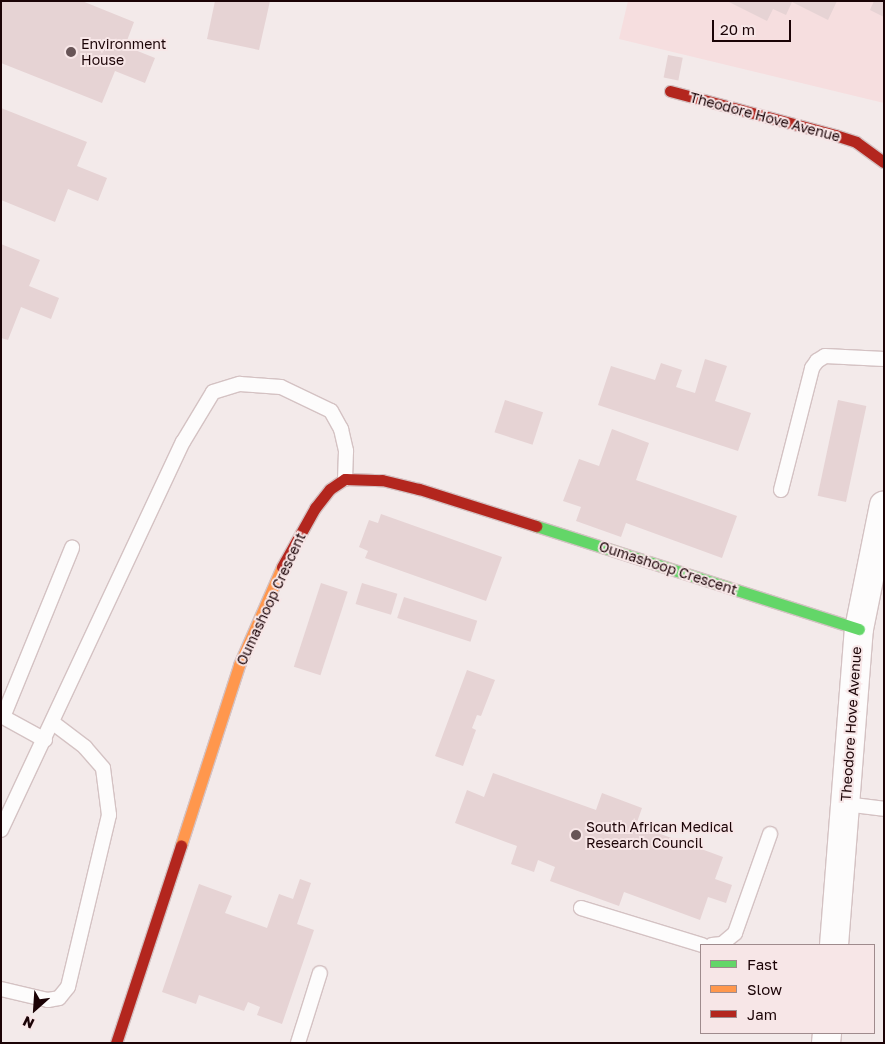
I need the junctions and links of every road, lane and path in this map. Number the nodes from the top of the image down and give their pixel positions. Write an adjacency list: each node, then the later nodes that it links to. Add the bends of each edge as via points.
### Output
1 (670, 91): 2 (street, Theodore Hove Avenue, via 835,135 856,142)
2 (884, 162)
3 (884, 359): 5 (lane, via 825,356 817,361 812,368)
4 (345, 479): 8 (street, Oumashoop Crescent, via 382,480 420,489); 10 (lane, via 346,451 341,429 331,411 281,387 240,384 214,392 183,442); 22 (street, Oumashoop Crescent, via 330,489 311,515 282,569 240,665)
5 (781, 490)
6 (884, 505): 8 (street, Theodore Hove Avenue)
7 (72, 548): 9 (lane)
8 (859, 629): 12 (street, Theodore Hove Avenue)
9 (2, 719): 11 (lane)
10 (53, 723): 11 (lane); 21 (lane, via 85,747 103,768 110,815 68,987 58,998 48,1000)
11 (46, 740): 14 (lane)
12 (845, 804): 13 (lane); 19 (street, Theodore Hove Avenue)
13 (884, 809)
14 (1, 830)
15 (770, 834): 18 (lane, via 735,933)
16 (581, 908): 17 (lane)
17 (700, 944)
18 (722, 944)
19 (834, 944)
20 (320, 973): 23 (lane)
21 (1, 989)
22 (116, 1043)
23 (298, 1043)

